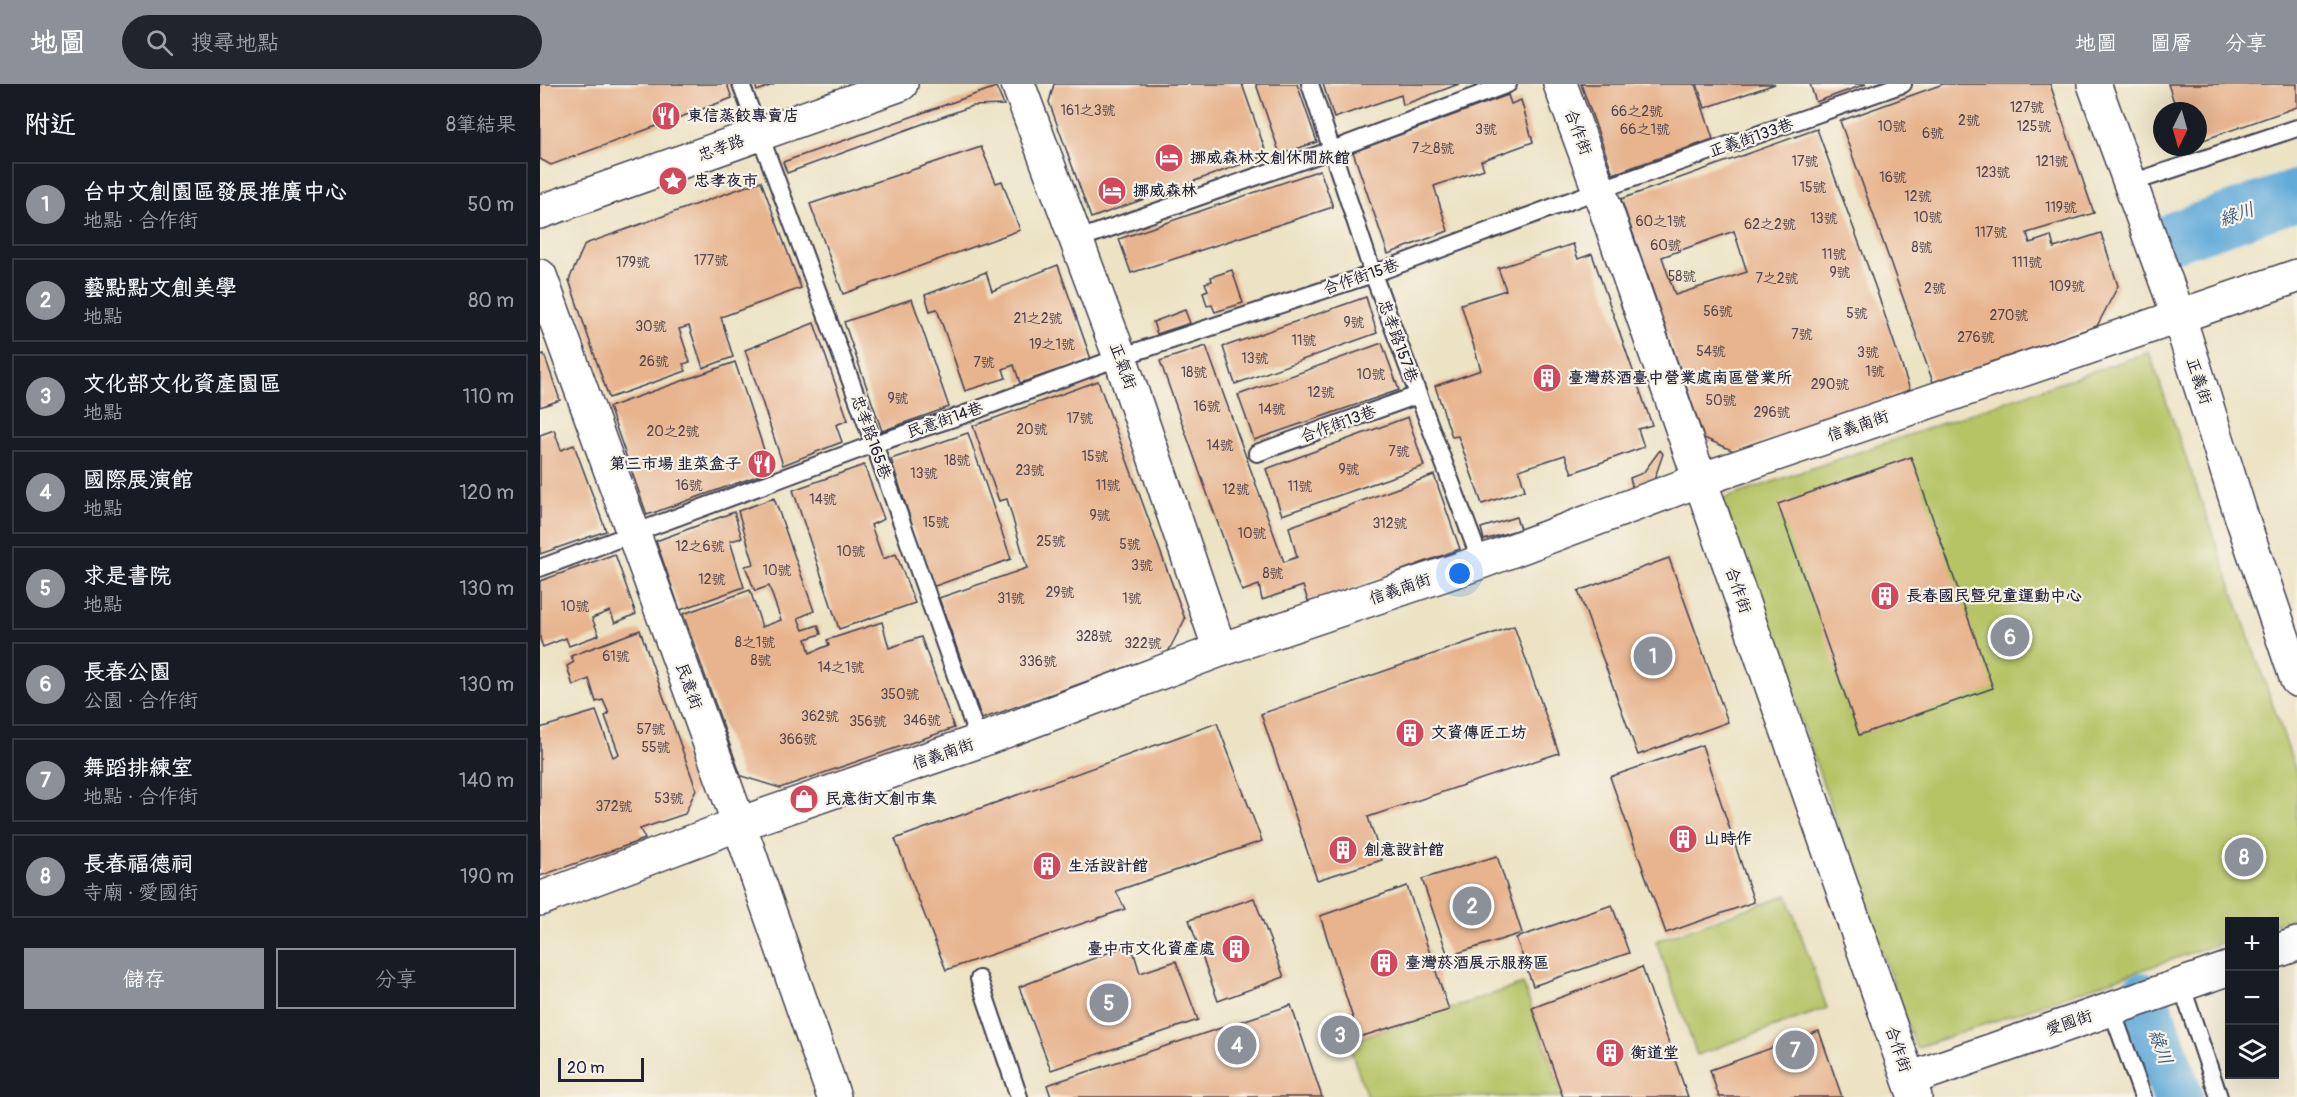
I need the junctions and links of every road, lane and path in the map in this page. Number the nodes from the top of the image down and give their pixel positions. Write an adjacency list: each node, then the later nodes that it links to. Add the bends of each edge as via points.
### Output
1 (741, 84): 10 (lane, 忠孝路165巷)
2 (901, 84): 10 (street, 忠孝路)
3 (1018, 84): 15 (street, 正氣街)
4 (1310, 84): 11 (lane, 忠孝路157巷)
5 (1508, 84): 11 (lane)
6 (1560, 84): 13 (street, 合作街)
7 (1903, 84): 13 (lane, 正義街133巷)
8 (2094, 84): 12 (street, 正義街)
9 (2297, 128): 12 (lane)
10 (760, 134): 14 (street, 忠孝路); 22 (lane, 忠孝路165巷)
11 (1332, 150): 15 (lane); 16 (lane, 忠孝路157巷)
12 (2131, 183): 19 (street, 正義街)
13 (1599, 190): 16 (lane, 合作街15巷); 24 (street, 合作街)
14 (540, 212)
15 (1076, 240): 20 (street, 正氣街)
16 (1373, 274): 20 (lane, 合作街15巷); 21 (lane, 忠孝路157巷)
17 (540, 276): 25 (street, 民意街)
18 (2297, 276): 19 (street, 信義南街)
19 (2179, 317): 24 (street, 信義南街); 29 (street, 正義街)
20 (1120, 357): 22 (lane, 民意街14巷); 28 (street, 正氣街)
21 (1418, 395): 23 (lane, 合作街13巷); 26 (lane, 忠孝路157巷)
22 (874, 444): 25 (lane, 民意街14巷); 30 (lane, 忠孝路165巷)
23 (1257, 453)
24 (1700, 480): 26 (street, 信義南街); 39 (street, 合作街)
25 (634, 534): 27 (lane, 民意街14巷); 31 (street, 民意街)
26 (1481, 561): 28 (street, 信義南街)
27 (540, 568)
28 (1220, 650): 30 (street, 信義南街)
29 (2297, 680)
30 (979, 741): 31 (street, 信義南街)
31 (739, 824): 32 (street, 信義南街); 40 (street, 民意街)
32 (540, 899)
33 (2297, 944): 34 (street)
34 (2279, 950)
35 (2225, 969): 37 (street, 愛國街)
36 (979, 979): 41 (lane)
37 (2181, 984): 38 (street, 愛國街); 43 (lane)
38 (2112, 1008): 39 (street, 愛國街); 42 (lane)
39 (1912, 1088)
40 (834, 1097)
41 (1019, 1097)
42 (2143, 1097)
43 (2219, 1097)

